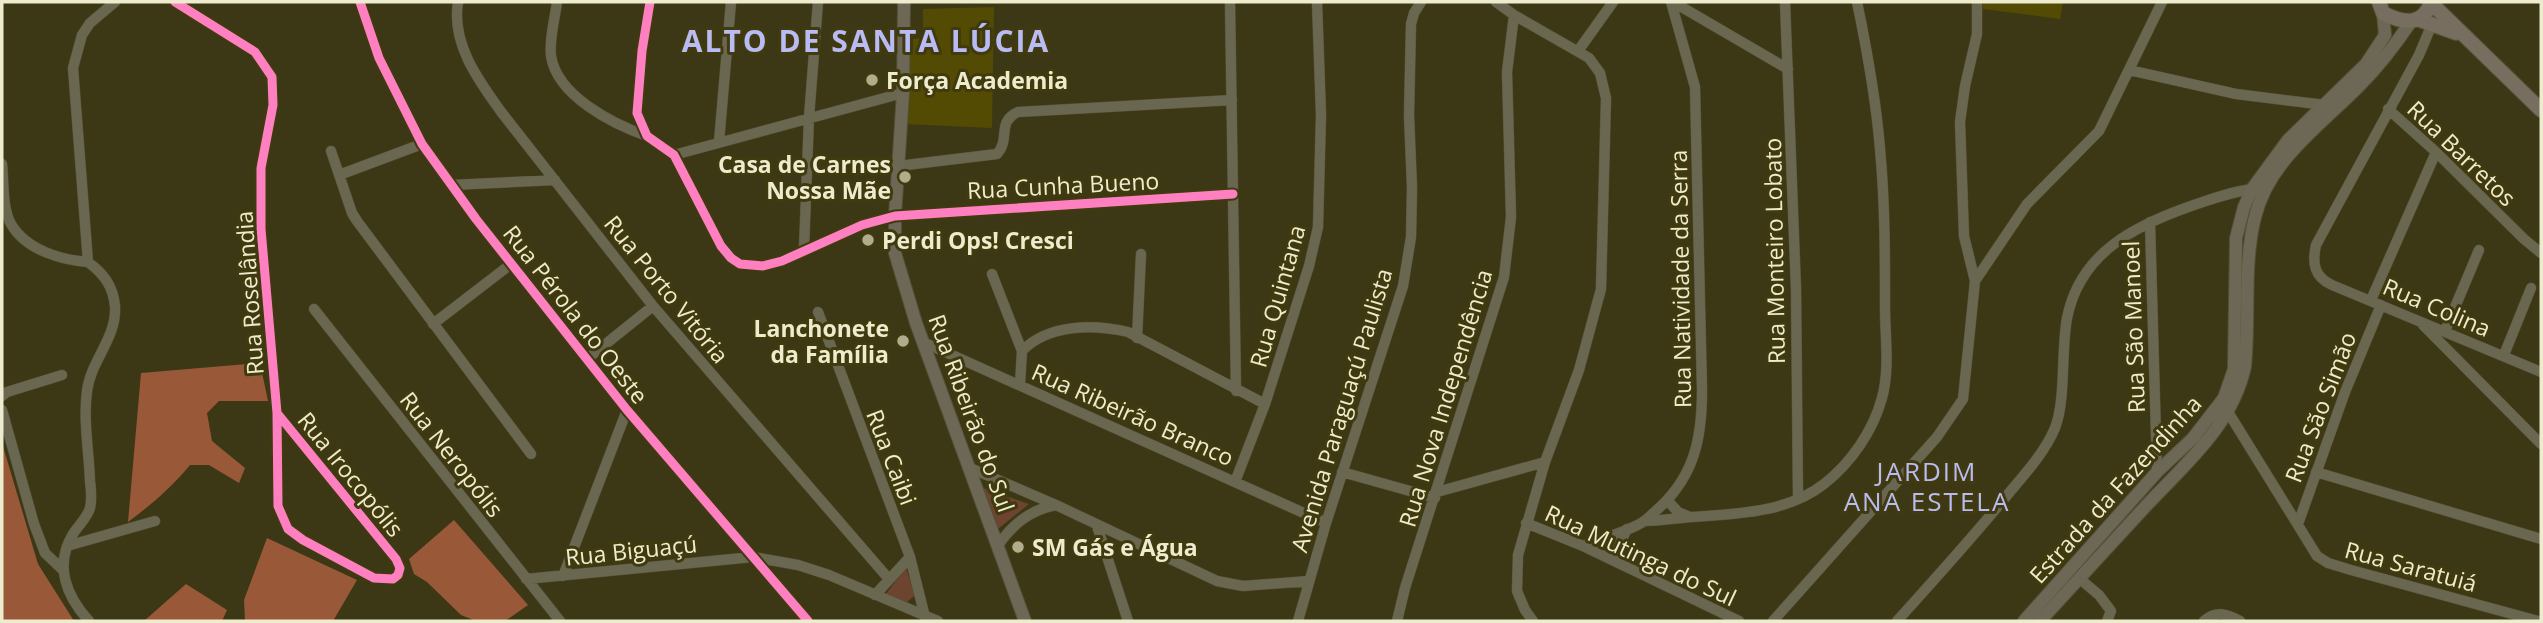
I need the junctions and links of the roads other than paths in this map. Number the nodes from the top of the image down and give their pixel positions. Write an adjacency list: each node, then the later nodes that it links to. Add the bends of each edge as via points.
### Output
1 (115, 2): 55 (street, via 82,35 74,68)
2 (176, 2): 81 (street, Rua Roselândia, via 255,52 272,77 273,105 261,168 261,229)
3 (360, 2): 37 (street, Rua Pérola do Oeste, via 379,58)
4 (458, 2): 44 (street, Rua Porto Vitória, via 457,26 468,60 488,94)
5 (557, 2): 35 (street, via 550,47 557,75 586,105)
6 (650, 2): 35 (street, via 636,102)
7 (731, 2): 36 (street)
8 (818, 2): 34 (street)
9 (903, 2): 29 (main road, Rua Ribeirão do Sul)
10 (1230, 2): 30 (street)
11 (1317, 2): 77 (street, Rua Quintana, via 1320,211 1315,243)
12 (1422, 2): 86 (street, Avenida Paraguaçú Paulista, via 1411,24 1409,250 1396,309)
13 (1496, 2): 22 (street)
14 (1613, 2): 26 (street)
15 (1672, 2): 27 (street); 92 (street, Rua Natividade da Serra, via 1695,88 1702,416 1695,458)
16 (1786, 2): 27 (street, Rua Monteiro Lobato)
17 (1857, 2): 91 (street, via 1868,54 1882,178 1885,384 1874,418 1850,459 1822,486)
18 (1977, 2): 58 (street, via 1977,34 1960,122 1964,236)
19 (2162, 2): 28 (street)
20 (2431, 3): 23 (main road); 25 (main road)
21 (2381, 8): 23 (main road, via 2400,22); 31 (main road, Estrada da Fazendinha, via 2385,35 2380,44)
22 (1514, 15): 26 (street); 90 (street, Rua Nova Independência, via 1507,72 1511,217 1504,277)
23 (2414, 21): 24 (main road); 46 (main road, Estrada da Fazendinha, via 2366,79 2289,155)
24 (2432, 24): 25 (main road); 32 (street)
25 (2463, 36): 33 (main road)
26 (1578, 51): 84 (street, via 1595,64 1606,98 1601,289 1579,370)
27 (1788, 69): 91 (street, Rua Monteiro Lobato)
28 (2129, 70): 31 (street, via 2236,94); 58 (street, via 2099,131 2040,188)
29 (903, 93): 34 (street); 42 (main road, Rua Ribeirão do Sul)
30 (1232, 100): 42 (street, via 1018,112 1005,122 1003,147 997,154); 48 (street)
31 (2325, 105): 47 (main road, Estrada da Fazendinha, via 2288,140)
32 (2388, 109): 39 (street, Rua Barretos); 60 (street, Rua Colina, via 2316,244 2314,263 2319,277)
33 (2541, 110)
34 (809, 117): 36 (street); 51 (street)
35 (647, 136): 40 (street)
36 (719, 142): 40 (street)
37 (422, 144): 43 (street); 45 (street, Rua Pérola do Oeste)
38 (331, 151): 43 (street)
39 (2436, 152): 53 (street, Rua Barretos); 60 (street, Rua São Simão)
40 (674, 155): 51 (street, Rua Cunha Bueno, via 731,258 740,264 763,266)
41 (2, 164): 55 (street, via 10,223 22,237 68,261)
42 (898, 166): 49 (main road, Rua Ribeirão do Sul)
43 (339, 175): 65 (street, via 356,221)
44 (555, 180): 45 (street); 61 (street, Rua Porto Vitória)
45 (451, 185): 56 (street, Rua Pérola do Oeste)
46 (2268, 186): 47 (main road); 80 (main road, Estrada da Fazendinha, via 2249,246 2245,366)
47 (2252, 189): 50 (street); 87 (main road, Estrada da Fazendinha, via 2236,238 2230,385 2207,422)
48 (1233, 194): 49 (street, Rua Cunha Bueno); 75 (street)
49 (895, 216): 51 (street, Rua Cunha Bueno); 68 (main road, Rua Ribeirão do Sul, via 895,253)
50 (2150, 222): 87 (street, Rua São Manoel); 129 (street, via 2108,246 2075,295 2068,315 2055,427 2044,447)
51 (804, 249)
52 (2479, 250): 66 (street)
53 (2541, 253)
54 (1141, 254): 67 (street)
55 (89, 262): 105 (street, via 109,283 115,320 87,392 91,506)
56 (511, 264): 65 (street); 71 (street, Rua Pérola do Oeste)
57 (992, 274): 69 (street)
58 (1975, 281): 128 (street, via 1964,399 1937,437)
59 (2531, 288): 70 (street)
60 (2376, 302): 64 (street, Rua Colina); 88 (street, Rua São Simão)
61 (653, 306): 71 (street); 112 (street, Rua Porto Vitória)
62 (314, 309): 113 (street, Rua Neropólis)
63 (818, 312): 108 (street, Rua Caibi)
64 (2419, 320): 66 (street, Rua Colina); 82 (street)
65 (433, 324): 83 (street)
66 (2445, 331): 70 (street, Rua Colina)
67 (1137, 338): 69 (street, via 1111,328 1080,328 1034,340); 75 (street)
68 (923, 342): 74 (street, Rua Ribeirão Branco); 85 (main road, Rua Ribeirão do Sul)
69 (1022, 351): 74 (street)
70 (2504, 355): 72 (street, Rua Colina)
71 (587, 359): 79 (street, Rua Pérola do Oeste)
72 (2541, 372)
73 (62, 375): 76 (street)
74 (1020, 384): 89 (street, Rua Ribeirão Branco)
75 (1236, 391): 77 (street)
76 (2, 396)
77 (1265, 404): 89 (street, Rua Quintana)
78 (2, 410): 110 (street, via 45,553)
79 (627, 410): 107 (street, Rua Pérola do Oeste); 111 (street)
80 (2228, 412): 100 (street, Rua Saratuiá); 114 (main road, Estrada da Fazendinha, via 2200,451)
81 (277, 413): 94 (street, Rua Roselândia); 94 (street, Rua Irocopólis, via 396,559 398,575 374,578 303,540 288,529)
82 (2541, 444)
83 (531, 454)
84 (1545, 462): 90 (street); 99 (street)
85 (967, 466): 93 (street); 104 (main road, Rua Ribeirão do Sul)
86 (1342, 472): 90 (street); 98 (street, Avenida Paraguaçú Paulista)
87 (2157, 472): 130 (main road, Estrada da Fazendinha)
88 (2316, 472): 100 (street, Rua São Simão); 103 (street)
89 (1235, 482): 98 (street, Rua Ribeirão Branco)
90 (1436, 495): 125 (street, Rua Nova Independência)
91 (1798, 498): 95 (street, via 1769,509)
92 (1667, 500): 95 (street); 96 (street, Rua Natividade da Serra)
93 (1056, 505): 101 (street); 104 (street, via 1027,515)
94 (278, 506)
95 (1690, 517): 96 (street)
96 (1644, 521): 102 (street, Rua Natividade da Serra)
97 (155, 522): 105 (street)
98 (1326, 523): 115 (street, Avenida Paraguaçú Paulista)
99 (1527, 523): 106 (street, Rua Mutinga do Sul); 126 (street, via 1516,580 1520,600)
100 (2298, 524): 135 (street, Rua Saratuiá, via 2310,549 2328,563)
101 (1097, 526): 115 (street, via 1217,581 1243,586); 123 (street)
102 (1627, 529): 106 (street, Rua Natividade da Serra); 109 (street)
103 (2541, 538)
104 (998, 545): 122 (main road, Rua Ribeirão do Sul)
105 (67, 546): 110 (street)
106 (1583, 546): 109 (street, Rua Mutinga do Sul)
107 (753, 557): 111 (street, Rua Biguaçú); 116 (street, Rua Biguaçú, via 798,565); 120 (street, Rua Pérola do Oeste)
108 (909, 557): 112 (street); 117 (street, Rua Caibi)
109 (1612, 560): 127 (street, Rua Mutinga do Sul)
110 (63, 570): 118 (street, via 72,599)
111 (563, 576): 113 (street, Rua Biguaçú)
112 (888, 578): 116 (street)
113 (526, 579): 119 (street, Rua Neropólis)
114 (2080, 579): 131 (main road, Estrada da Fazendinha); 132 (street, via 2108,605)
115 (1309, 581): 124 (street, Avenida Paraguaçú Paulista)
116 (874, 595): 117 (street, Rua Biguaçú)
117 (925, 617): 121 (street, Rua Biguaçú)
118 (89, 621)
119 (560, 621)
120 (808, 621)
121 (938, 621)
122 (1025, 621)
123 (1128, 621)
124 (1298, 621)
125 (1397, 621)
126 (1533, 621)
127 (1739, 621)
128 (1773, 621)
129 (1897, 621)
130 (2024, 621)
131 (2040, 621)
132 (2108, 621)
133 (2204, 621): 134 (street, via 2211,614)
134 (2240, 621)
135 (2538, 621)

